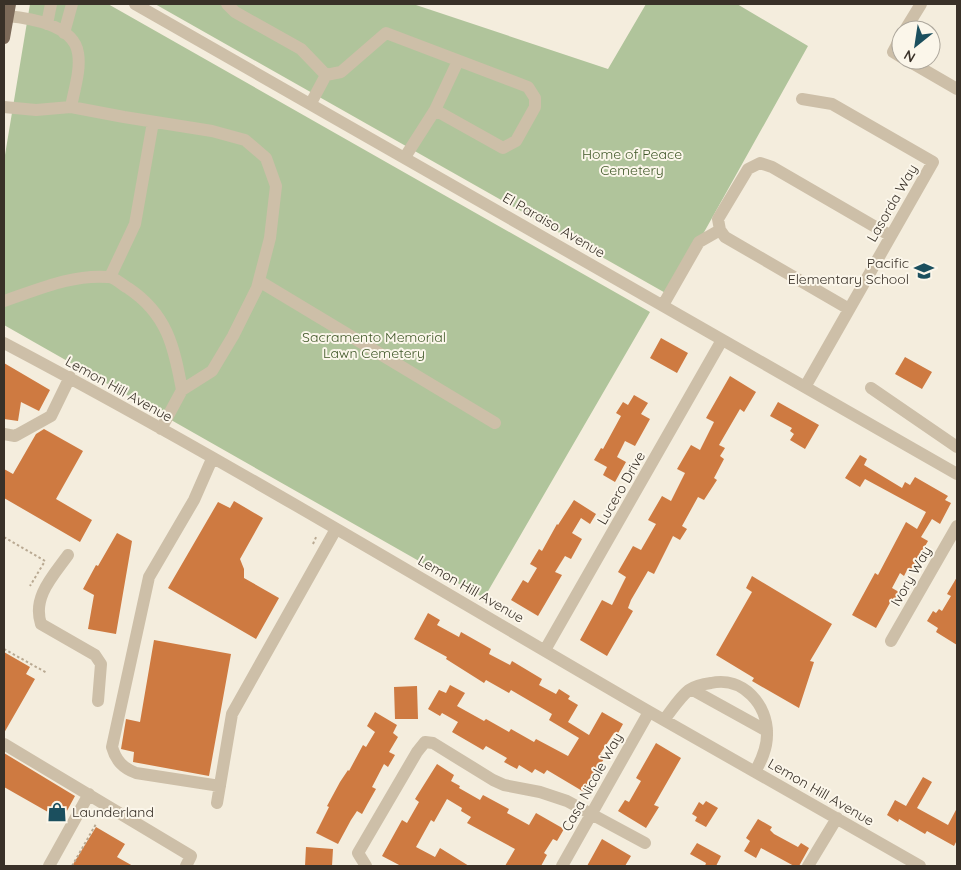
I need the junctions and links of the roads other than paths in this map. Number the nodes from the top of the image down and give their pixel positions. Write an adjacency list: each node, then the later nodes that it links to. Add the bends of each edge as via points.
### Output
1 (51, 4): 8 (street)
2 (72, 4): 9 (street)
3 (136, 4): 16 (street, El Paraiso Avenue)
4 (227, 4): 13 (street, via 234,12 301,49)
5 (920, 4): 7 (street)
6 (9, 10): 8 (street); 10 (main road)
7 (911, 20)
8 (46, 24): 9 (street)
9 (64, 33): 18 (street, via 78,52)
10 (4, 38)
11 (458, 61): 13 (street, via 386,34 341,72); 19 (street); 19 (street, via 528,87 535,98 535,107 516,141 503,148)
12 (924, 70): 14 (street)
13 (326, 75): 16 (street)
14 (957, 89)
15 (802, 99): 23 (street, Lasorda Way, via 832,104 933,162)
16 (311, 103): 21 (street, El Paraiso Avenue)
17 (4, 106): 18 (street, via 36,110)
18 (71, 107): 20 (street)
19 (435, 110): 21 (street)
20 (153, 122): 24 (street, via 135,224); 25 (street, via 245,140 266,158 276,186 270,238)
21 (405, 157): 27 (street, El Paraiso Avenue)
22 (720, 230): 23 (street, via 718,220 738,184 748,169 760,163); 27 (street, via 699,242); 28 (street, via 725,237)
23 (891, 236): 28 (street, Lasorda Way)
24 (110, 277): 26 (street, via 66,280); 34 (street, via 139,296 162,320 176,354)
25 (259, 281): 34 (street, via 212,371); 35 (street)
26 (4, 301)
27 (663, 305): 29 (street, El Paraiso Avenue)
28 (849, 309): 32 (street, Lasorda Way)
29 (722, 340): 32 (street, El Paraiso Avenue); 45 (street, Lucero Drive)
30 (4, 342): 31 (street, Lemon Hill Avenue)
31 (70, 377): 36 (street, Lemon Hill Avenue); 37 (street, via 51,416 15,436)
32 (805, 387): 40 (street, El Paraiso Avenue)
33 (871, 388): 38 (street)
34 (182, 390): 36 (street)
35 (495, 423)
36 (160, 429): 39 (street, Lemon Hill Avenue)
37 (4, 434)
38 (957, 447)
39 (212, 458): 42 (street, Lemon Hill Avenue); 53 (street, via 194,500 149,577 112,747 115,757 127,770)
40 (956, 471)
41 (957, 526): 44 (street, Ivory Way)
42 (336, 529): 45 (street, Lemon Hill Avenue); 53 (street, via 232,714)
43 (68, 555): 47 (street, via 45,588 38,606 39,618 41,624 96,655 100,664)
44 (891, 641)
45 (545, 650): 48 (street, Lemon Hill Avenue)
46 (690, 689): 49 (street); 50 (street); 50 (street, via 718,681 742,687 760,706)
47 (98, 701)
48 (649, 712): 49 (street, Lemon Hill Avenue); 56 (street, Casa Nicole Way)
49 (664, 720): 52 (street, Lemon Hill Avenue)
50 (766, 731): 52 (street, via 765,748)
51 (4, 744): 54 (street)
52 (755, 772): 57 (street, Lemon Hill Avenue)
53 (220, 786): 55 (street)
54 (89, 794): 59 (street); 60 (street, via 191,856)
55 (217, 802)
56 (592, 814): 58 (street); 61 (street, via 540,792 504,785 433,743 425,742 358,853); 62 (street, Casa Nicole Way)
57 (836, 818): 63 (street); 64 (street, Lemon Hill Avenue)
58 (645, 843)
59 (49, 866)
60 (186, 866)
61 (366, 866)
62 (562, 866)
63 (808, 866)
64 (920, 866)

